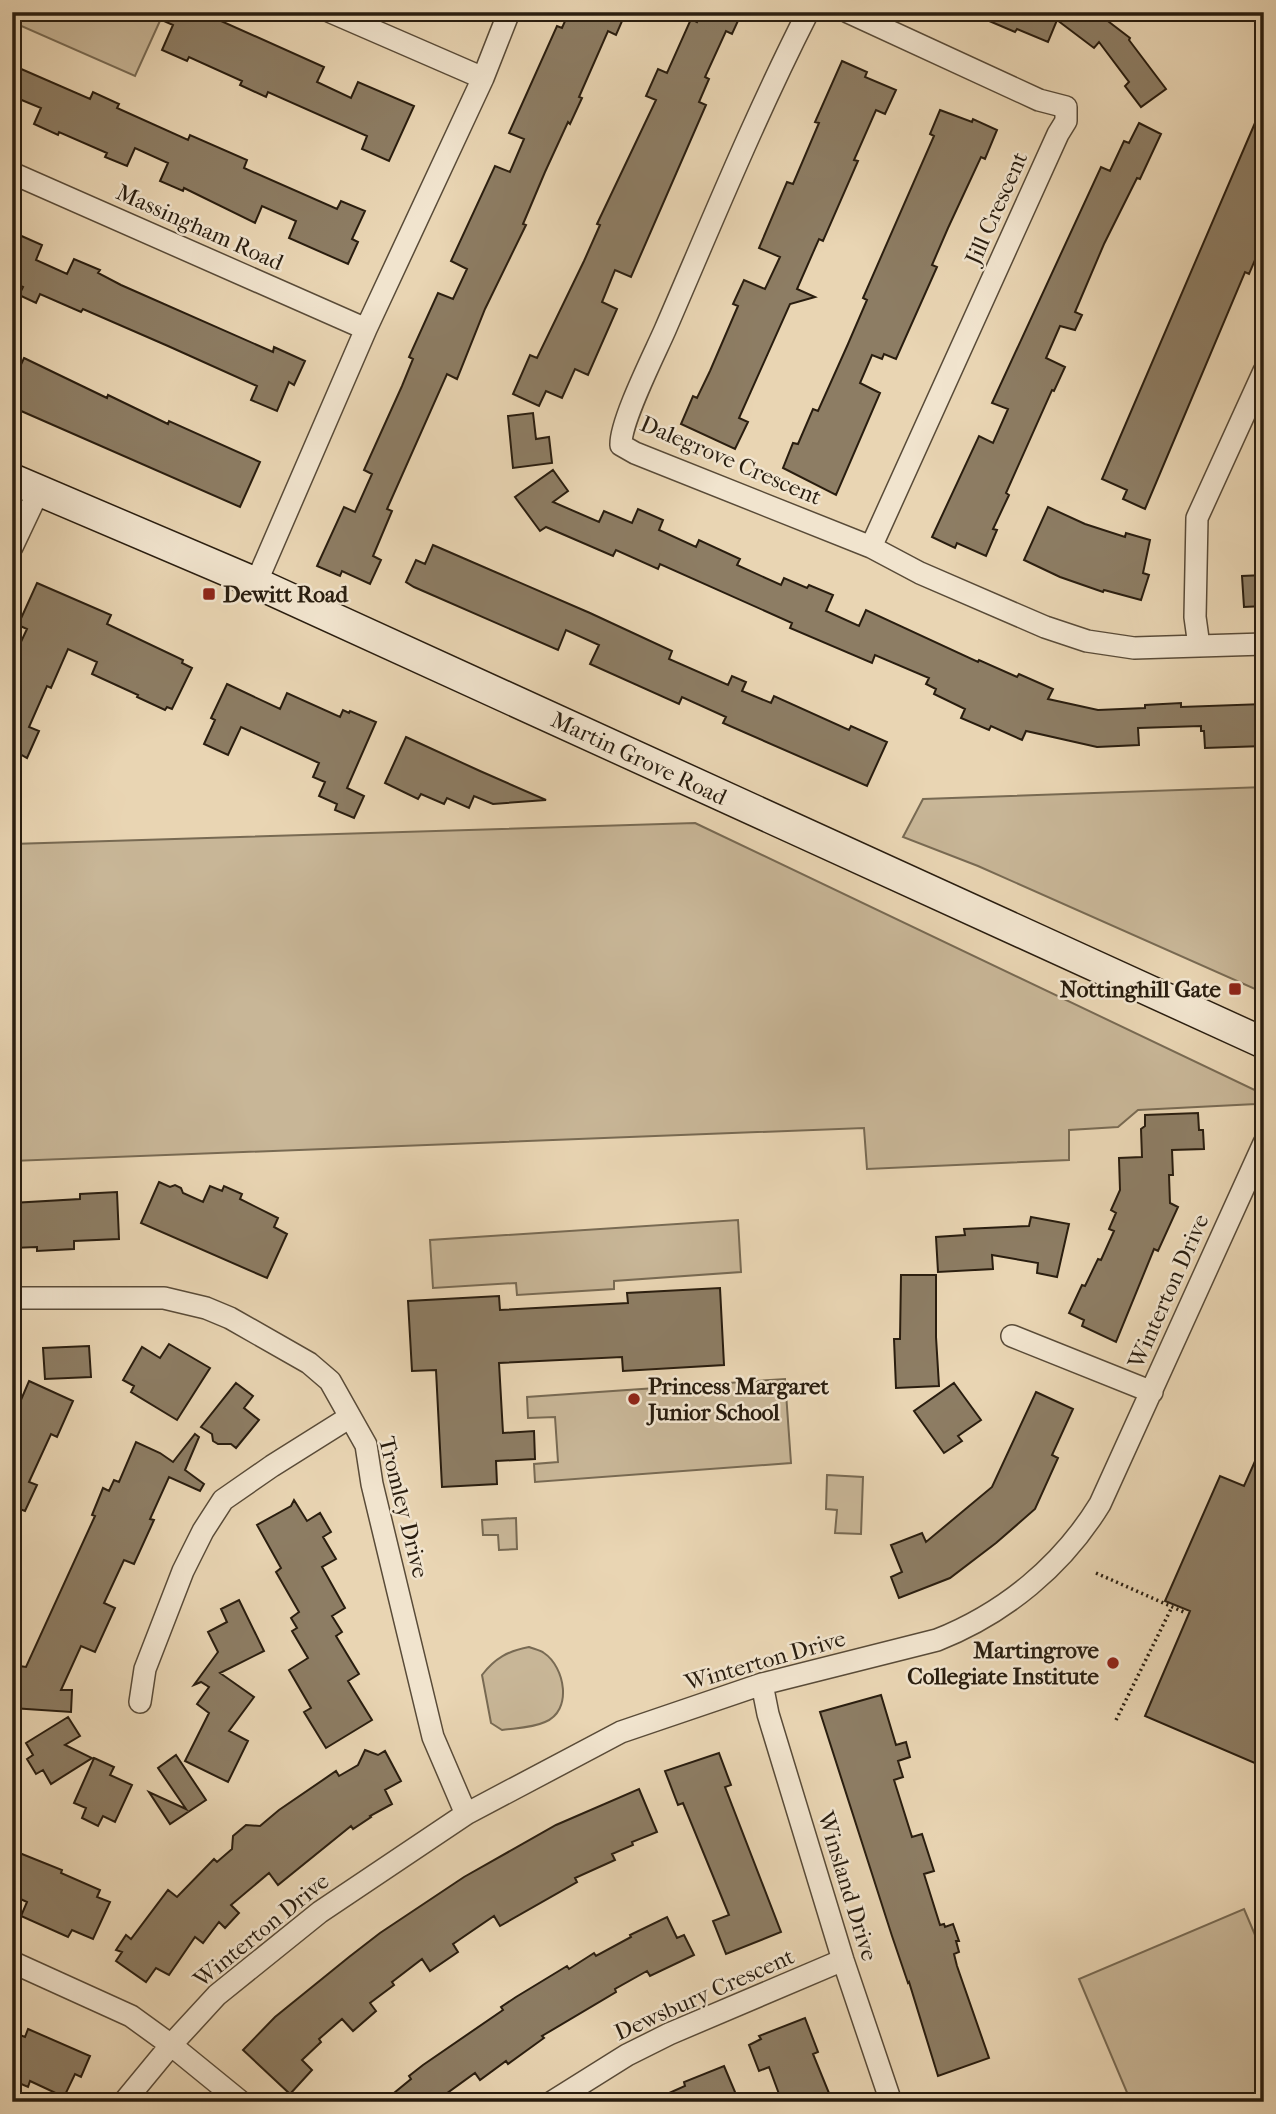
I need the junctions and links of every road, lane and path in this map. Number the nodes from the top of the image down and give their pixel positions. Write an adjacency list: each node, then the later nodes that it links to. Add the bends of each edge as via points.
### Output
1 (331, 12): 5 (street)
2 (509, 12): 5 (street)
3 (808, 12): 10 (street, Dalegrove Crescent, via 644,379 621,434 621,445)
4 (848, 12): 10 (street, Jill Crescent, via 1040,100 1066,107 1066,121)
5 (483, 78): 7 (street)
6 (12, 173): 7 (street, Massingham Road)
7 (366, 329): 12 (street)
8 (1264, 371): 14 (street, via 1197,518 1195,617)
9 (25, 484): 11 (street); 12 (main road, Martin Grove Road)
10 (871, 547): 14 (street, Dalegrove Crescent, via 933,579 1087,641 1135,648)
11 (12, 548)
12 (256, 583): 15 (main road, Martin Grove Road)
13 (1264, 644): 14 (street, Dalegrove Crescent)
14 (1199, 646)
15 (1264, 1043)
16 (1264, 1143): 19 (street, Winterton Drive)
17 (12, 1298): 20 (street, Tromley Drive, via 145,1297 206,1308 309,1363 330,1381)
18 (1012, 1336): 19 (street)
19 (1152, 1392): 24 (street, Winterton Drive, via 1084,1530 1066,1553 1024,1590 986,1617 937,1640)
20 (350, 1417): 25 (street, via 223,1500 183,1571 145,1669); 27 (street, Tromley Drive, via 366,1445 433,1737)
21 (1096, 1573): 22 (path)
22 (1172, 1607): 23 (path); 26 (path)
23 (1186, 1613)
24 (762, 1684): 27 (street, Winterton Drive, via 621,1732); 28 (street, Winsland Drive)
25 (139, 1702)
26 (1116, 1720)
27 (466, 1814): 30 (street, Winterton Drive, via 320,1912 217,1996)
28 (843, 1960): 33 (street, Dewsbury Crescent, via 669,2034); 34 (street, Winsland Drive)
29 (12, 1962): 30 (street, via 131,2016)
30 (171, 2045): 31 (street, Winterton Drive); 32 (street)
31 (124, 2102)
32 (241, 2102)
33 (552, 2102)
34 (891, 2102)

